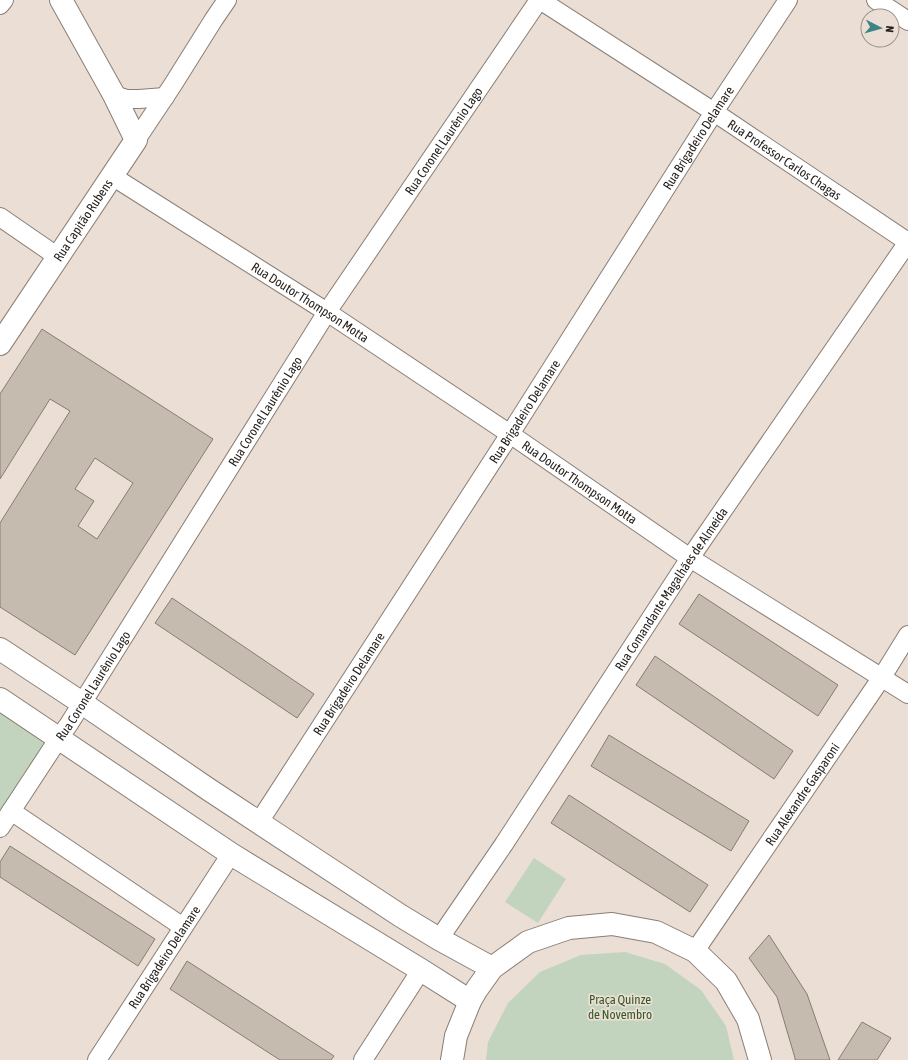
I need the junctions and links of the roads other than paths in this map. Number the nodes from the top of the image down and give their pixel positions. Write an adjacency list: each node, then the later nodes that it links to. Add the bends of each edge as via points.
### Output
1 (4, 0): 7 (street)
2 (61, 0): 9 (main road)
3 (227, 0): 10 (street, Rua Capitão Rubens)
4 (539, 0): 11 (street, Rua Professor Carlos Chagas); 17 (street, Rua Coronel Laurênio Lago)
5 (788, 0): 11 (street, Rua Brigadeiro Delamare)
6 (876, 0): 8 (street)
7 (0, 5)
8 (908, 21)
9 (114, 95): 10 (street, via 127,99); 12 (main road)
10 (165, 97): 12 (street, Rua Capitão Rubens)
11 (714, 112): 15 (street, Rua Professor Carlos Chagas); 19 (street, Rua Brigadeiro Delamare)
12 (136, 140): 13 (main road, Rua Capitão Rubens)
13 (112, 176): 16 (main road, Rua Capitão Rubens); 17 (street, Rua Doutor Thompson Motta)
14 (0, 217): 16 (street)
15 (908, 242): 20 (street, Rua Comandante Magalhães de Almeida)
16 (58, 257): 18 (main road, Rua Capitão Rubens)
17 (327, 312): 19 (street, Rua Doutor Thompson Motta); 26 (street, Rua Coronel Laurênio Lago)
18 (0, 344)
19 (510, 434): 20 (street, Rua Doutor Thompson Motta); 29 (street, Rua Brigadeiro Delamare)
20 (690, 558): 23 (street, Rua Doutor Thompson Motta); 33 (street, Rua Comandante Magalhães de Almeida, via 509,837)
21 (908, 636): 23 (street, Rua Alexandre Gasparoni)
22 (0, 649): 26 (main road)
23 (882, 677): 24 (street, Rua Doutor Thompson Motta); 34 (street, Rua Alexandre Gasparoni)
24 (908, 694)
25 (0, 699): 27 (main road)
26 (82, 703): 27 (street, Rua Coronel Laurênio Lago); 29 (main road)
27 (59, 738): 28 (street, Rua Coronel Laurênio Lago); 31 (main road)
28 (11, 811): 30 (street, Rua Coronel Laurênio Lago); 32 (street)
29 (259, 822): 33 (main road)
30 (0, 828)
31 (231, 854): 32 (street, Rua Brigadeiro Delamare); 36 (main road)
32 (184, 927): 38 (street, Rua Brigadeiro Delamare)
33 (439, 939): 35 (main road)
34 (695, 951): 35 (main road, via 656,932 612,924 569,928 528,942); 41 (main road, via 726,981 741,1006 748,1019)
35 (492, 968): 37 (main road)
36 (422, 970): 37 (main road); 39 (street)
37 (470, 1001): 40 (main road, via 456,1036)
38 (97, 1060)
39 (363, 1060)
40 (452, 1060)
41 (760, 1060)

